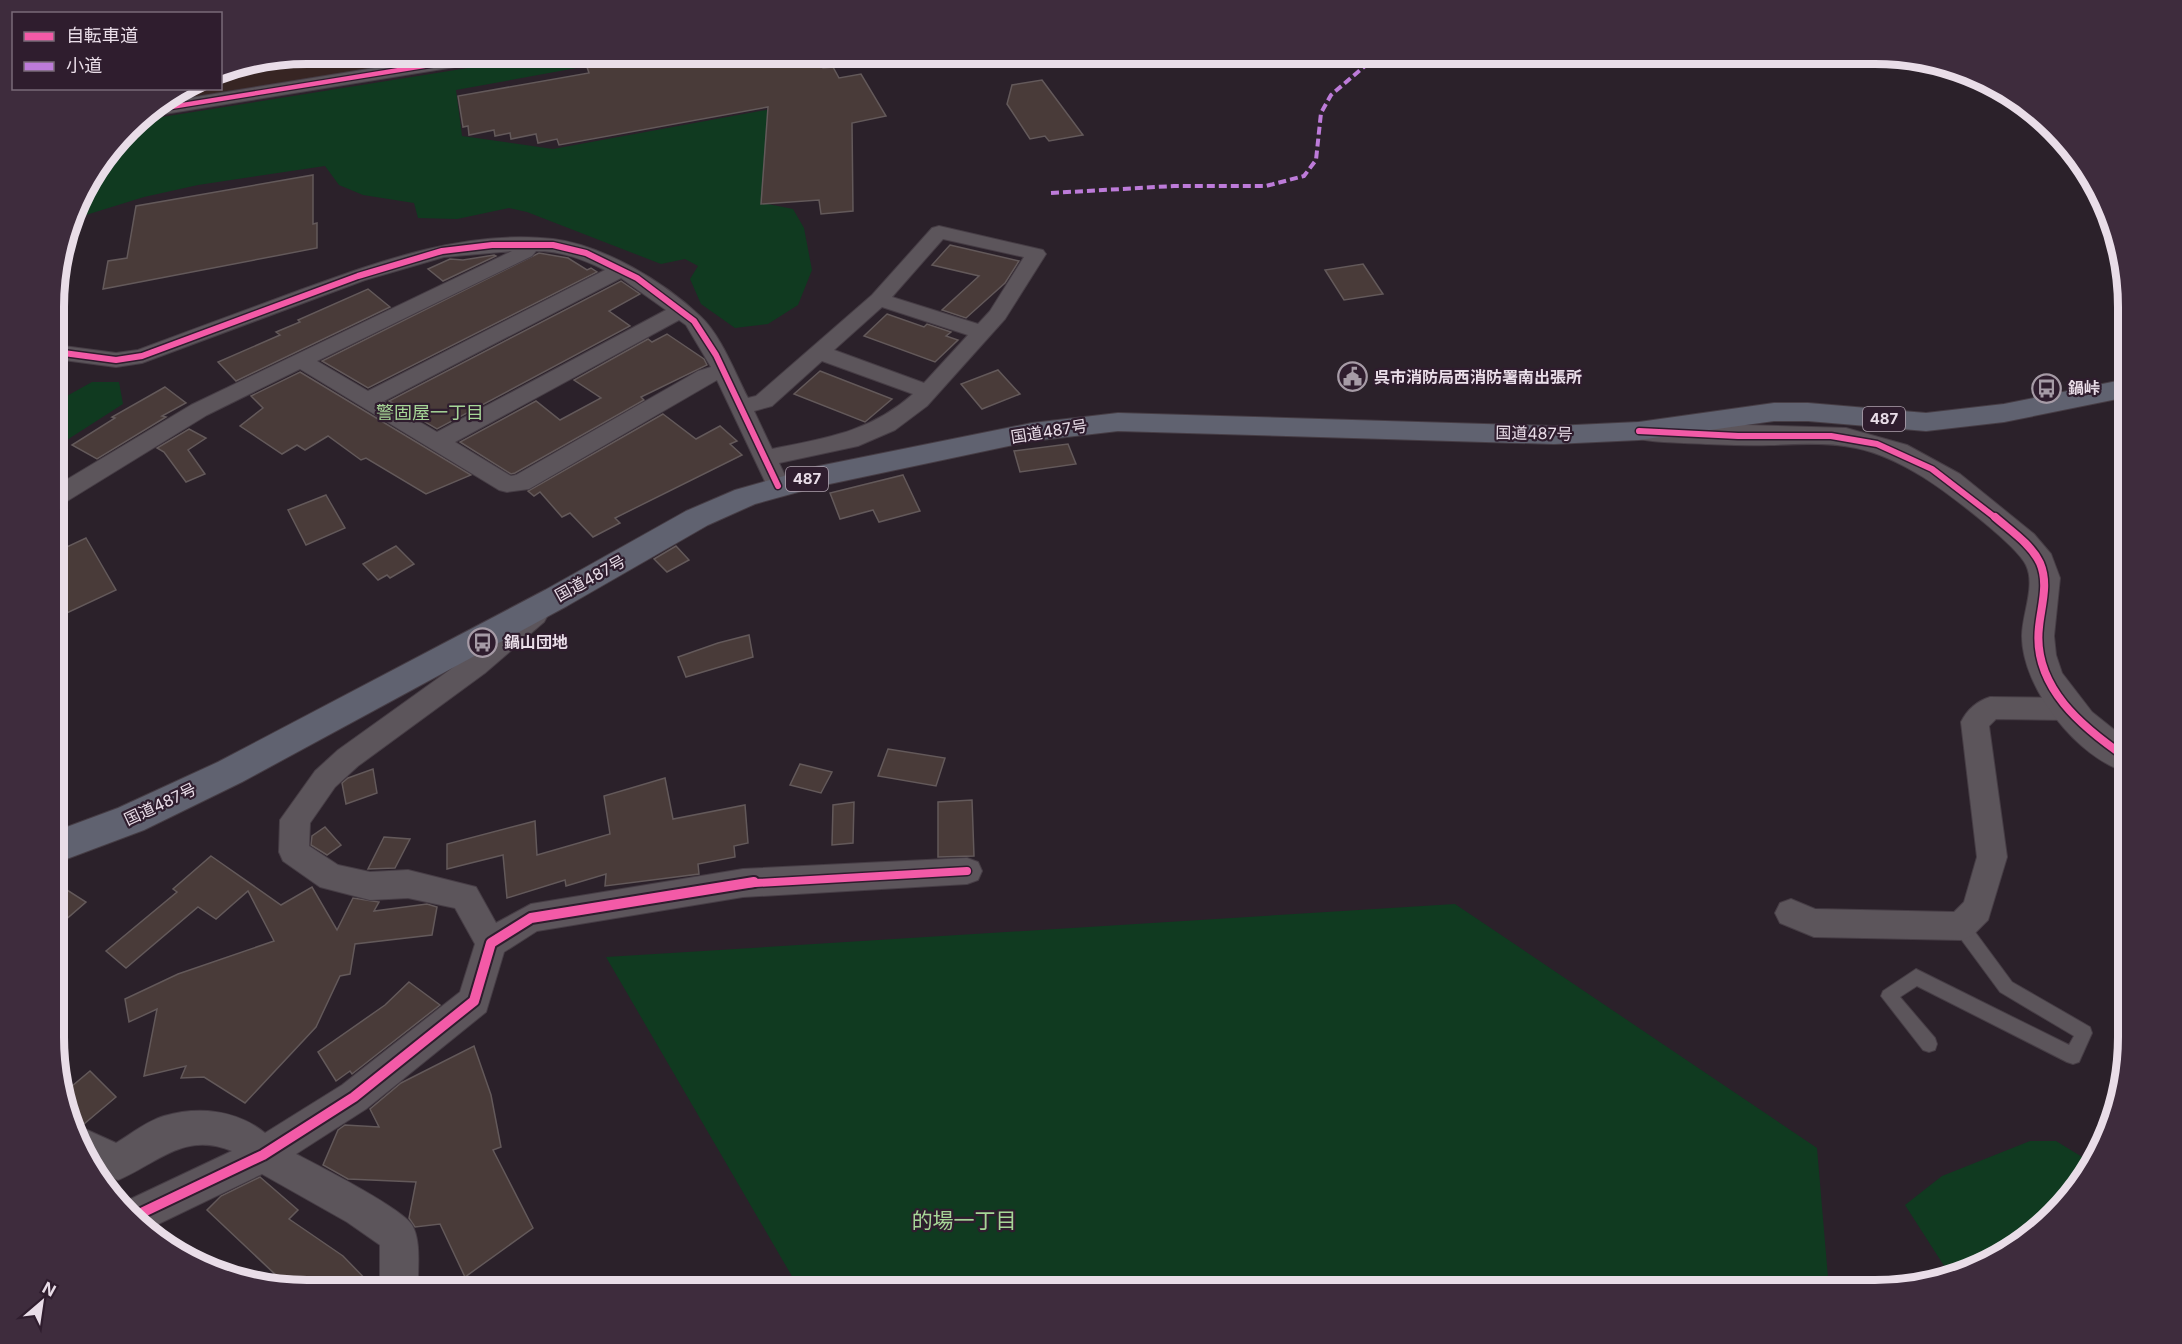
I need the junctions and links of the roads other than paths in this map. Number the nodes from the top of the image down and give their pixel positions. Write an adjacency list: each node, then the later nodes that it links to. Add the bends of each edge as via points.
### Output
1 (436, 64): 2 (street)
2 (169, 107)
3 (532, 244): 4 (street, via 586,253); 9 (street, via 442,251 358,276 142,356 116,360); 10 (street, via 525,252)
4 (621, 270): 6 (street); 14 (street)
5 (879, 299): 7 (street); 7 (street, via 939,232 1036,254 998,315); 8 (street)
6 (680, 311): 11 (street, via 694,321); 17 (street)
7 (982, 332): 13 (street)
8 (819, 352): 13 (street); 15 (street, via 764,401)
9 (64, 353)
10 (300, 360): 14 (street); 20 (street, via 199,410)
11 (724, 370): 15 (street); 17 (street, via 706,376 522,483 507,484)
12 (2118, 390): 16 (highway, 国道487号 / 487, via 2004,413 1926,422 1774,412)
13 (928, 392): 18 (street, via 887,425 850,441)
14 (368, 400): 17 (street)
15 (741, 407): 18 (street)
16 (1639, 431): 19 (highway, 国道487号 / 487, via 1554,435 1118,422 1032,432); 22 (street, via 1856,439 1892,449 1964,489 2027,546 2042,566 2046,587 2038,659)
17 (437, 442)
18 (765, 458): 19 (street)
19 (778, 486): 21 (highway, 国道487号 / 487, via 697,518)
20 (64, 492)
21 (556, 598): 24 (highway, 国道487号 / 487, via 230,772); 28 (street, via 475,666 348,758 325,779 296,820 294,852 319,870 331,877 370,886 408,884 465,897)
22 (2068, 709): 23 (street); 27 (street, via 1989,708 1975,722 1992,857 1977,910)
23 (2118, 752)
24 (64, 845)
25 (967, 871): 28 (street, via 743,883 531,918)
26 (1791, 913): 27 (street, via 1814,923)
27 (1961, 926): 29 (lane, via 2006,987 2084,1033 2073,1056 1916,977 1889,996)
28 (491, 943): 31 (street, via 474,1001 354,1097)
29 (1929, 1044)
30 (93, 1151): 31 (street, via 118,1162 165,1133 213,1126 242,1137)
31 (263, 1155): 32 (street); 33 (street, via 360,1209 398,1236)
32 (141, 1213)
33 (399, 1280)

